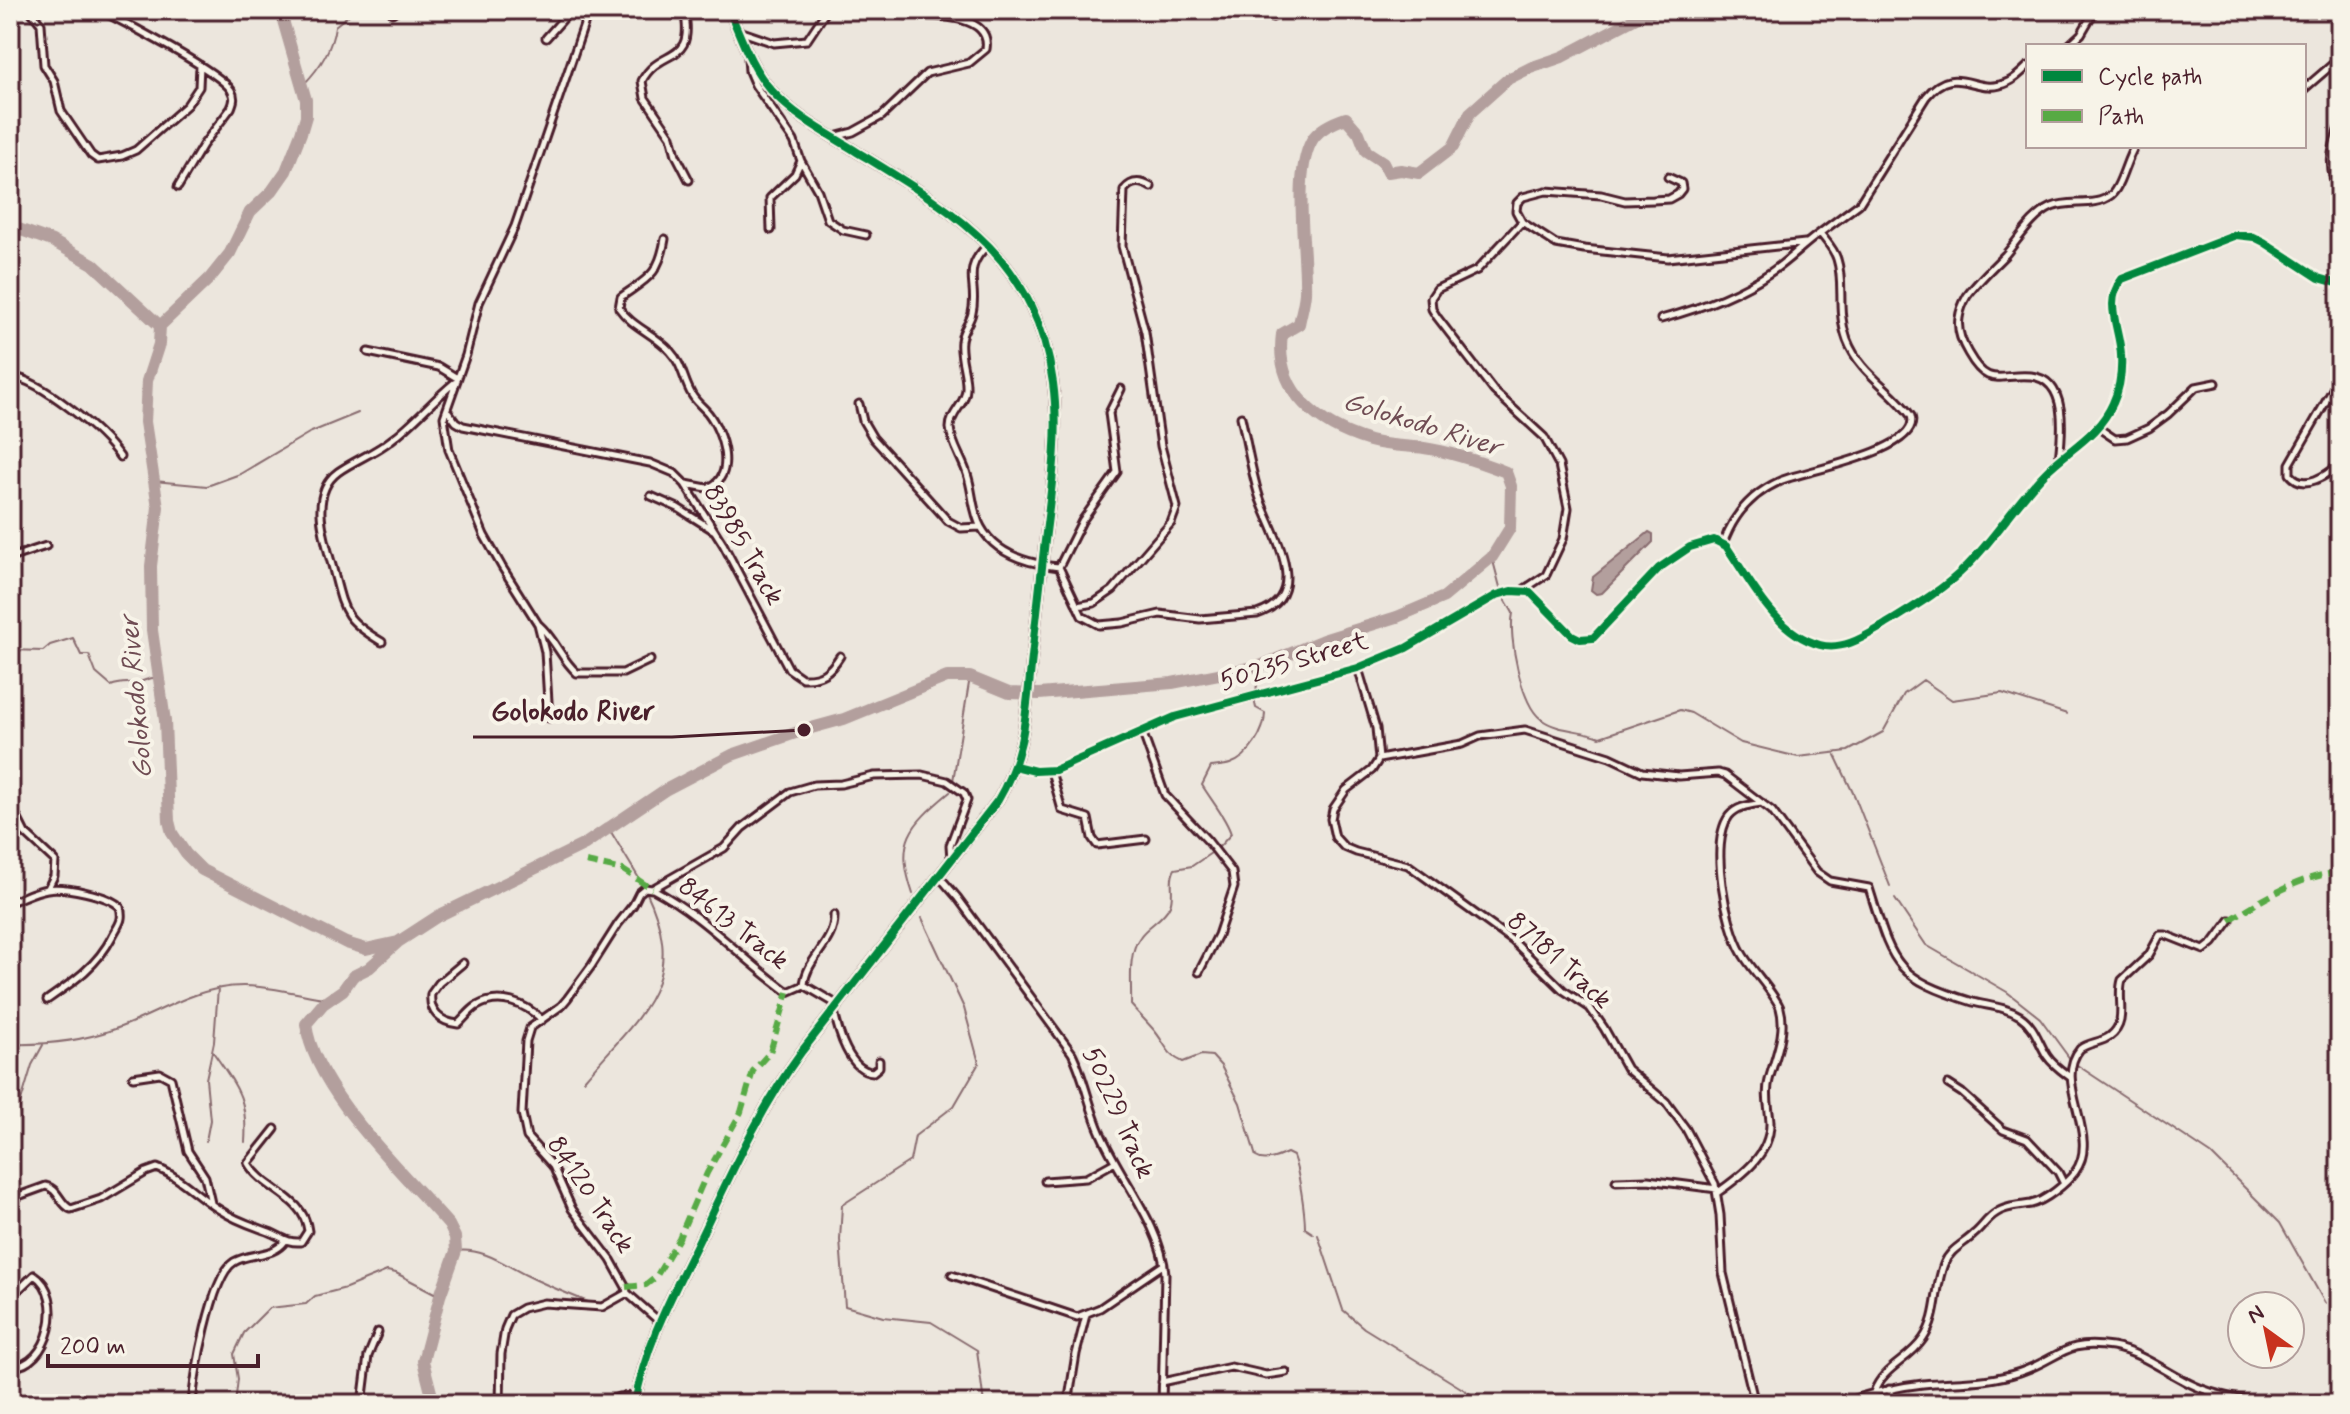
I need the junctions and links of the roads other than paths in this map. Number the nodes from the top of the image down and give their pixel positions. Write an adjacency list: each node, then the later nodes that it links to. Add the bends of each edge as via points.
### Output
1 (30, 10): 17 (street, via 41,24 44,65 61,111 98,160 136,150 187,105 199,87)
2 (100, 10): 17 (street)
3 (571, 10): 13 (street)
4 (589, 10): 41 (street, via 515,226 479,303)
5 (684, 10): 25 (street, via 686,41 642,81 645,98 671,136)
6 (729, 10): 12 (street)
7 (827, 10): 12 (street, via 810,38 801,41 774,43)
8 (1265, 10): 11 (street)
9 (2095, 10): 14 (street)
10 (905, 15): 21 (street, via 967,22 982,30 986,49 969,63 927,73 882,116)
11 (1273, 17)
12 (738, 30): 15 (street)
13 (546, 38)
14 (2070, 44)
15 (748, 53): 21 (street, via 769,88 791,110); 23 (street, via 755,85 790,133)
16 (2340, 58): 19 (street)
17 (200, 65): 26 (street, via 229,87 234,102)
18 (2026, 67): 31 (street, via 2001,84 1939,84 1859,204)
19 (2306, 87)
20 (2340, 125): 28 (street, via 2330,160)
21 (833, 137): 35 (street, via 943,206)
22 (2134, 148): 49 (street, via 2113,194 2047,209 1979,281 1959,314 1961,337 1983,372 2003,379 2030,376 2051,389 2062,409)
23 (801, 161): 30 (street, via 770,198); 32 (street, via 828,220)
24 (1668, 177): 29 (street, via 1682,189 1669,199 1533,193 1517,203)
25 (689, 180)
26 (178, 187)
27 (1151, 187): 61 (street, via 1137,182 1124,190 1122,246 1145,332 1161,446 1177,507 1171,523 1113,590 1094,603)
28 (2340, 196)
29 (1522, 222): 34 (street, via 1562,247 1668,258); 60 (street, via 1477,270 1437,289 1431,298 1437,317 1479,372 1544,437 1559,465 1568,508 1563,539 1546,575)
30 (771, 230)
31 (1820, 233): 34 (street); 55 (street, via 1838,263 1839,307 1848,342 1867,373 1906,409 1913,426 1882,448 1764,490 1733,518)
32 (866, 235)
33 (665, 239): 51 (street, via 653,275 621,297 619,308 677,360 691,394 722,438 725,455 718,482 707,488)
34 (1805, 243): 37 (street, via 1750,284)
35 (988, 245): 53 (street, via 975,258 971,272 972,313 960,345 966,390 950,427); 58 (street, via 1030,306 1053,381 1055,435)
36 (2340, 284): 47 (street, via 2319,278 2264,242 2244,236 2225,238 2129,275 2115,287 2112,299 2122,355 2119,384)
37 (1661, 319)
38 (368, 352): 41 (street, via 439,367)
39 (10, 376): 48 (street, via 26,379 93,426)
40 (2340, 377): 50 (street, via 2290,464 2290,474 2304,483)
41 (456, 380): 45 (street); 63 (street, via 389,442 334,475 323,494 321,517 342,602 353,623)
42 (2216, 383): 47 (street, via 2196,387 2168,414 2127,438 2115,439)
43 (1121, 389): 59 (street, via 1109,413 1117,472 1082,521)
44 (859, 404): 53 (street, via 873,438 948,521 961,528)
45 (446, 409): 51 (street, 83985 Track, via 463,426 660,465); 62 (street, via 449,450 468,498)
46 (1241, 417): 61 (street, via 1260,500 1281,548 1286,577 1280,598 1257,614 1200,619 1160,614 1099,625 1088,621)
47 (2097, 427): 49 (street)
48 (120, 457)
49 (2059, 461): 55 (street, via 1955,577 1900,616 1840,646 1823,646 1785,627)
50 (2340, 464)
51 (685, 484): 54 (street, 83985 Track)
52 (651, 496): 54 (street)
53 (980, 527): 58 (street, via 1008,554)
54 (715, 531): 64 (street, 83985 Track, via 795,676 825,675)
55 (1723, 544): 60 (street, via 1704,542 1666,562 1600,634 1587,640 1572,635 1538,598)
56 (46, 546): 57 (street)
57 (10, 558)
58 (1042, 565): 59 (street); 70 (street)
59 (1059, 567): 61 (street)
60 (1522, 591): 66 (street, 50235 Street, via 1497,595 1406,648)
61 (1077, 606)
62 (538, 624): 65 (street, via 577,673 623,673); 67 (street)
63 (382, 642)
64 (840, 656)
65 (650, 660)
66 (1358, 668): 68 (street, 50235 Street, via 1175,717); 69 (street, via 1376,728)
67 (549, 718)
68 (1142, 731): 71 (street, 50235 Street); 83 (street, via 1165,795 1232,872 1234,887)
69 (1379, 759): 72 (street, via 1525,730 1642,772 1718,773); 97 (street, 87181 Track, via 1333,809 1335,837 1356,852 1408,865 1513,941 1563,990 1590,1008 1627,1069 1666,1102 1686,1129)
70 (1015, 766): 71 (street); 75 (street, via 998,800)
71 (1051, 771): 74 (street, via 1059,806 1088,818 1097,845)
72 (1763, 802): 90 (street, via 1817,872 1830,881 1869,888 1900,966 1927,986 2023,1018 2048,1057); 97 (street, via 1735,810 1724,824 1720,873 1736,941 1776,998 1782,1024 1767,1088 1769,1136 1753,1164)
73 (10, 803): 77 (street, via 25,833 55,861)
74 (1146, 839)
75 (951, 859): 76 (street); 78 (street, 84120 Track, via 950,845 967,800 964,793 935,777 874,776 790,792 724,848)
76 (936, 878): 86 (street); 93 (street, 50229 Track, via 957,897 1072,1053)
77 (48, 889): 79 (street); 85 (street, via 109,899 119,904 122,916 107,946 80,978)
78 (652, 889): 84 (street, 84613 Track, via 692,912 788,992); 87 (street, 84120 Track, via 639,893 567,999)
79 (10, 902)
80 (834, 915): 84 (street, via 832,932 807,970)
81 (2230, 920): 90 (street, via 2204,950 2166,935 2157,937 2149,955 2120,985 2116,1030 2080,1049)
82 (463, 963): 87 (street, via 431,994 440,1019 458,1024 481,1004 504,1001 520,1003)
83 (1199, 972)
84 (804, 985): 86 (street)
85 (47, 1000)
86 (836, 1008): 88 (street, via 839,1033 862,1070 873,1072); 106 (street, via 761,1116)
87 (542, 1020): 103 (street, 84120 Track, via 527,1033 523,1126 553,1166 583,1226 611,1260)
88 (879, 1061)
89 (133, 1077): 99 (street, via 160,1073 171,1079 188,1151 205,1177)
90 (2070, 1077): 96 (street, via 2082,1139 2078,1165)
91 (1948, 1084): 96 (street, via 2003,1130 2027,1139)
92 (275, 1129): 100 (street, via 248,1163 305,1218 305,1239)
93 (1115, 1162): 94 (street, via 1086,1178); 101 (street, 50229 Track)
94 (1045, 1181)
95 (1616, 1181): 97 (street, via 1648,1180)
96 (2063, 1183): 112 (street, via 2037,1202 1994,1213 1949,1255 1924,1338 1885,1372)
97 (1717, 1191): 120 (street, 87181 Track, via 1723,1273)
98 (10, 1199): 99 (street, via 50,1186 71,1209 157,1168)
99 (211, 1204): 100 (street)
100 (285, 1241): 114 (street, via 276,1250 233,1262 225,1271 201,1343)
101 (1164, 1264): 105 (street); 110 (street, 50229 Track)
102 (952, 1275): 105 (street, via 1069,1316)
103 (627, 1293): 106 (street, 84120 Track); 116 (street, via 602,1307 544,1303 511,1315 501,1354)
104 (10, 1298): 108 (street, via 34,1275 46,1287 51,1307 38,1353 24,1366)
105 (1086, 1315): 118 (street)
106 (660, 1322): 113 (street)
107 (378, 1332): 115 (street, via 368,1356)
108 (10, 1367)
109 (1286, 1372): 110 (street, via 1266,1375 1231,1367)
110 (1162, 1382): 119 (street, 50229 Track)
111 (1889, 1389): 112 (street); 122 (street); 123 (street, via 1996,1379 2083,1344 2146,1358 2212,1393)
112 (1874, 1392): 121 (street)
113 (636, 1400): 117 (street, via 619,1397)
114 (192, 1404)
115 (362, 1404)
116 (500, 1404)
117 (600, 1404)
118 (1068, 1404)
119 (1162, 1404)
120 (1755, 1404)
121 (1840, 1404)
122 (1894, 1404)
123 (2272, 1404)

